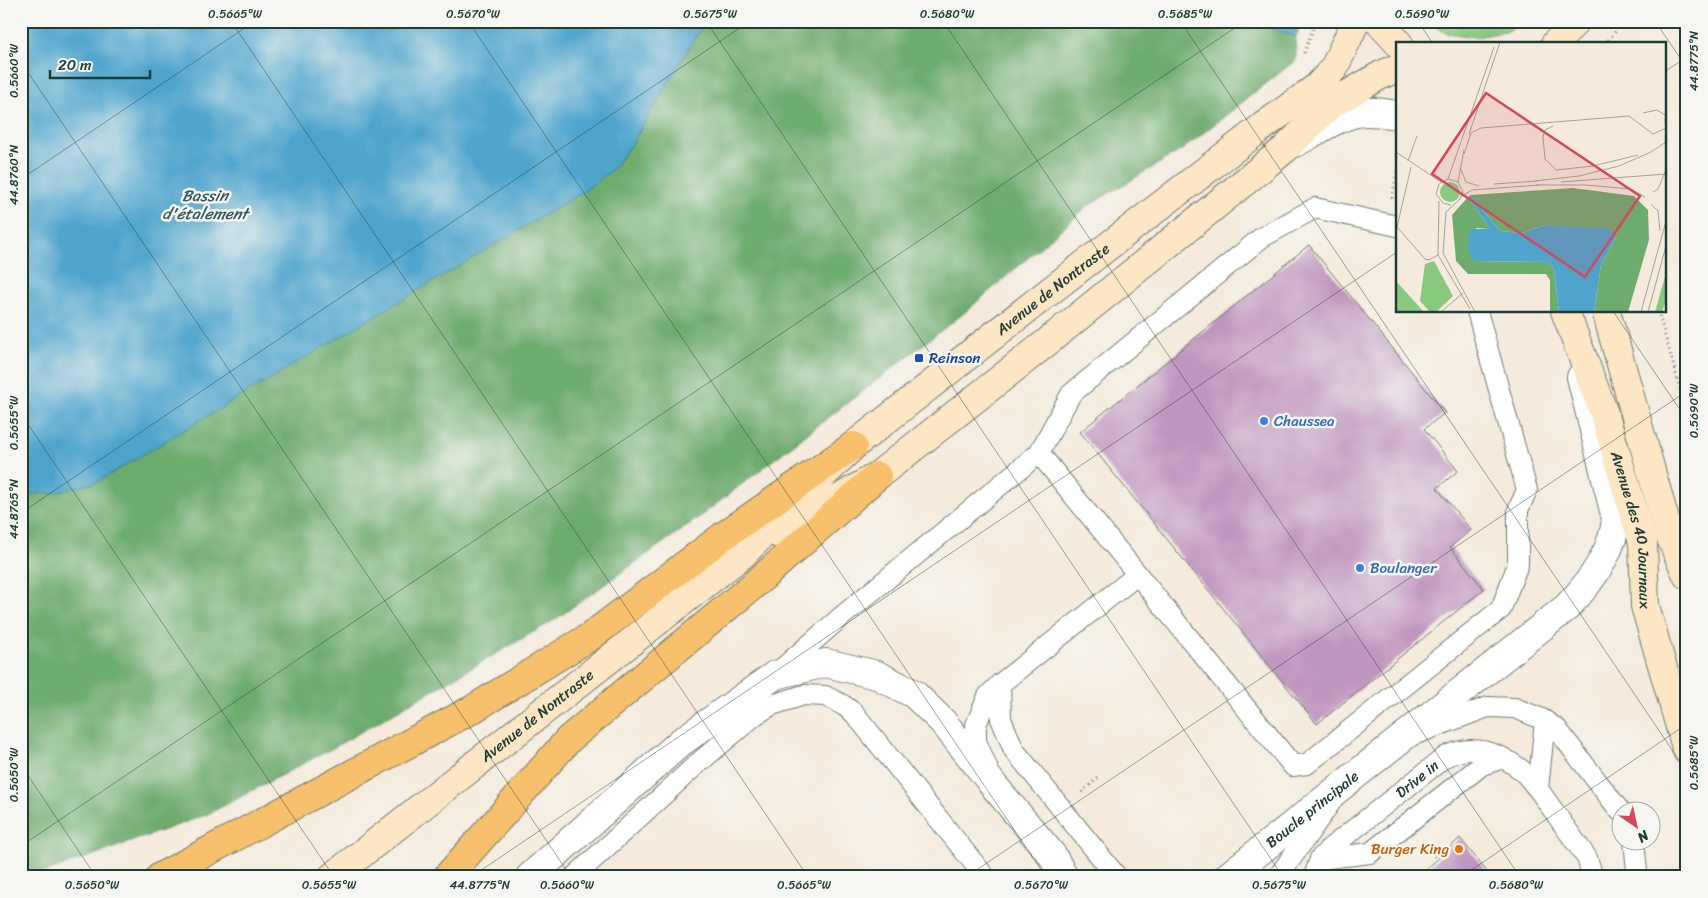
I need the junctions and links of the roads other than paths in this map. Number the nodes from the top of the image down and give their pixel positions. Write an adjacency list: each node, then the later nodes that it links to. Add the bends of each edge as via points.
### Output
1 (1356, 21): 13 (street, Avenue de Nontraste, via 1334,68 1317,87)
2 (1378, 21): 4 (street)
3 (1576, 21): 5 (street)
4 (1397, 42)
5 (1557, 42)
6 (1396, 68): 8 (street, Avenue de Nontraste, via 1331,104)
7 (1396, 115): 8 (street, via 1358,112)
8 (1285, 149): 15 (street, Avenue de Nontraste)
9 (1396, 226): 14 (lane, via 1315,208 1261,238 1071,394)
10 (1477, 312): 17 (lane, via 1527,490 1518,510 1518,564 1501,609 1307,764 1293,766)
11 (1606, 312): 18 (street, Avenue des 40 Journaux, via 1669,534)
12 (1566, 314): 22 (street, Boucle principale, via 1616,519 1615,533 1596,570 1567,607); 23 (street, Avenue des 40 Journaux, via 1605,416 1643,544 1645,606)
13 (853, 446): 16 (street, Avenue de Nontraste); 31 (highway, via 726,534 591,636 482,704)
14 (1040, 453): 17 (lane); 19 (lane, via 841,616)
15 (877, 476): 16 (street, Avenue de Nontraste); 33 (highway, via 764,578 569,739)
16 (743, 554): 32 (street, Avenue de Nontraste)
17 (1137, 574): 20 (lane)
18 (1687, 575)
19 (776, 675): 26 (street, via 826,663 877,675 914,694 943,722); 34 (street, via 681,742)
20 (1000, 684): 26 (lane, via 988,696 976,725 976,741); 38 (lane, via 1002,719 1014,750)
21 (1545, 722): 22 (lane, via 1515,708 1488,707); 27 (lane); 28 (lane, via 1557,728)
22 (1398, 741): 25 (street, Boucle principale)
23 (1687, 751)
24 (1503, 758): 27 (lane, Drive in, via 1522,770); 30 (lane, via 1482,765 1370,853); 30 (lane, Drive in, via 1486,751 1467,749 1445,757 1329,849)
25 (1343, 784): 39 (street, Boucle principale); 40 (lane)
26 (995, 787): 37 (street, via 1052,855)
27 (1538, 789): 41 (lane, Drive in, via 1587,858)
28 (1611, 800)
29 (1635, 850): 42 (lane)
30 (1317, 868)
31 (160, 877)
32 (332, 877)
33 (447, 877)
34 (530, 877)
35 (574, 877): 36 (lane, via 755,715 772,705 804,695 825,696 854,714)
36 (985, 877)
37 (1064, 877)
38 (1118, 877)
39 (1226, 877)
40 (1278, 877)
41 (1593, 877)
42 (1635, 877)

